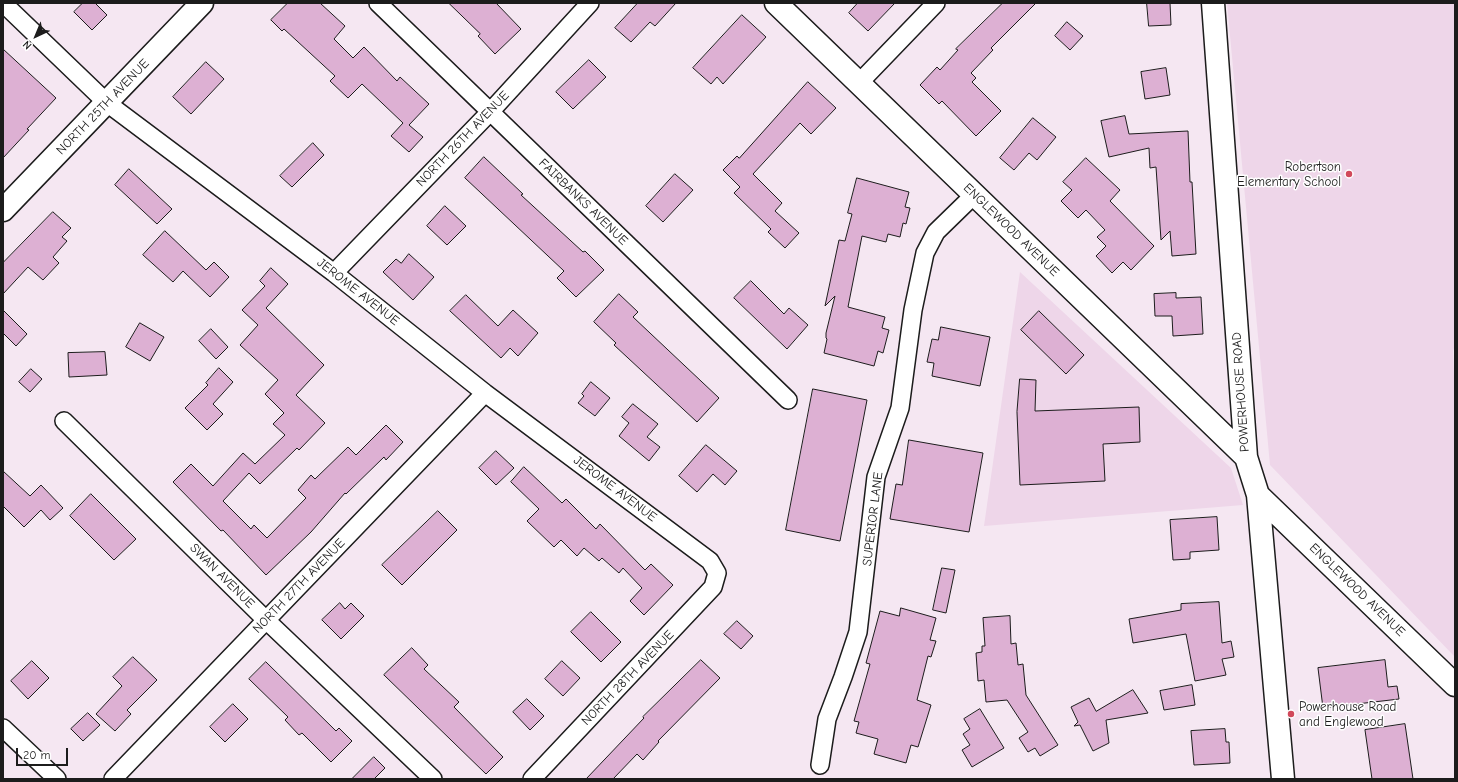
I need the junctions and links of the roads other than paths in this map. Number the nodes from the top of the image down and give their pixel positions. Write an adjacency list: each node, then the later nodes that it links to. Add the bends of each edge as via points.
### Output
1 (3, 3): 9 (street, JEROME AVENUE)
2 (202, 3): 9 (street, NORTH 25TH AVENUE)
3 (378, 3): 10 (street, FAIRBANKS AVENUE)
4 (590, 3): 10 (street, NORTH 26TH AVENUE)
5 (776, 3): 8 (street, ENGLEWOOD AVENUE)
6 (936, 3): 8 (street)
7 (1213, 3): 17 (street, POWERHOUSE ROAD)
8 (859, 83): 11 (street, ENGLEWOOD AVENUE)
9 (107, 103): 12 (street, NORTH 25TH AVENUE); 13 (street, JEROME AVENUE)
10 (490, 112): 13 (street, NORTH 26TH AVENUE); 15 (street, FAIRBANKS AVENUE)
11 (974, 195): 17 (street, ENGLEWOOD AVENUE); 23 (street, SUPERIOR LANE, via 936,232 925,253 913,310 900,408 876,477 858,632 827,719)
12 (3, 210)
13 (334, 273): 14 (street, JEROME AVENUE)
14 (486, 393): 19 (street, JEROME AVENUE, via 699,551 710,561); 20 (street, NORTH 27TH AVENUE)
15 (788, 400)
16 (64, 421): 20 (street, SWAN AVENUE)
17 (1246, 457): 18 (street, POWERHOUSE ROAD)
18 (1258, 495): 21 (street, ENGLEWOOD AVENUE); 28 (street, POWERHOUSE ROAD)
19 (717, 573): 27 (street, NORTH 28TH AVENUE, via 713,587 705,597)
20 (266, 620): 25 (street, NORTH 27TH AVENUE); 26 (street, SWAN AVENUE)
21 (1455, 685)
22 (3, 728): 24 (street)
23 (820, 765)
24 (57, 779)
25 (113, 779)
26 (433, 779)
27 (532, 779)
28 (1283, 779)

